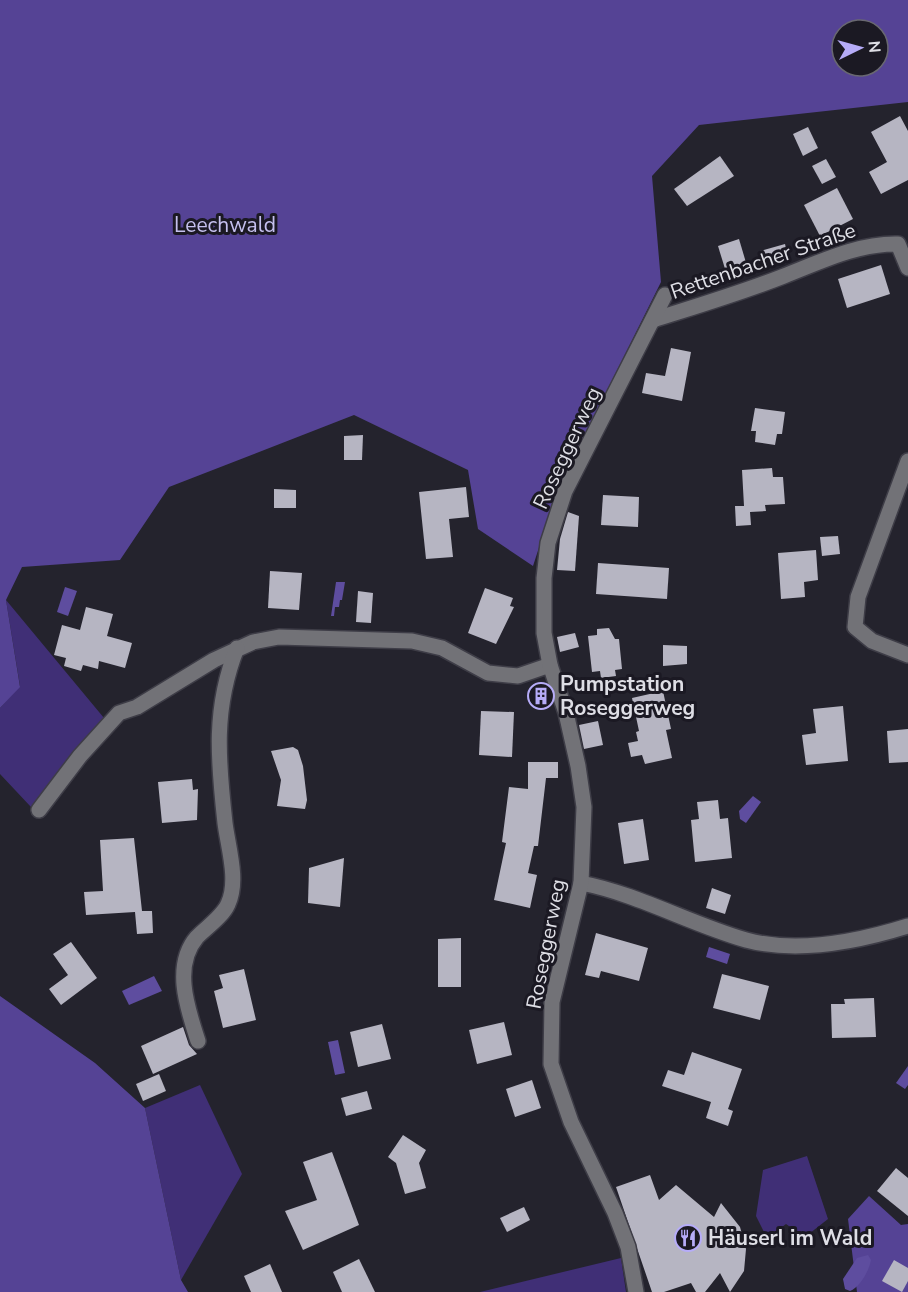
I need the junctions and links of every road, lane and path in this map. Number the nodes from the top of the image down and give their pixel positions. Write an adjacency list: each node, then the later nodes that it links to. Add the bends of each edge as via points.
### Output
1 (908, 268): 3 (street, Rettenbacher Straße, via 898,244 880,244)
2 (665, 296): 3 (street, Roseggerweg)
3 (653, 320): 7 (street, Roseggerweg, via 565,491 548,543 544,633)
4 (908, 460): 6 (street, via 858,597 855,627 872,641)
5 (237, 648): 7 (street, via 279,638 412,641 442,648 488,674 518,676); 8 (street, via 137,707 119,713); 11 (street, via 226,677 219,715 232,877 228,905 191,944 184,972 185,1002)
6 (908, 655)
7 (550, 664): 9 (street, Roseggerweg, via 566,713 584,807)
8 (39, 810)
9 (581, 883): 10 (street, via 606,888 746,940 781,946 866,938); 12 (street, Roseggerweg, via 552,1002 551,1064 571,1122 628,1247)
10 (908, 926)
11 (198, 1041)
12 (636, 1292)

